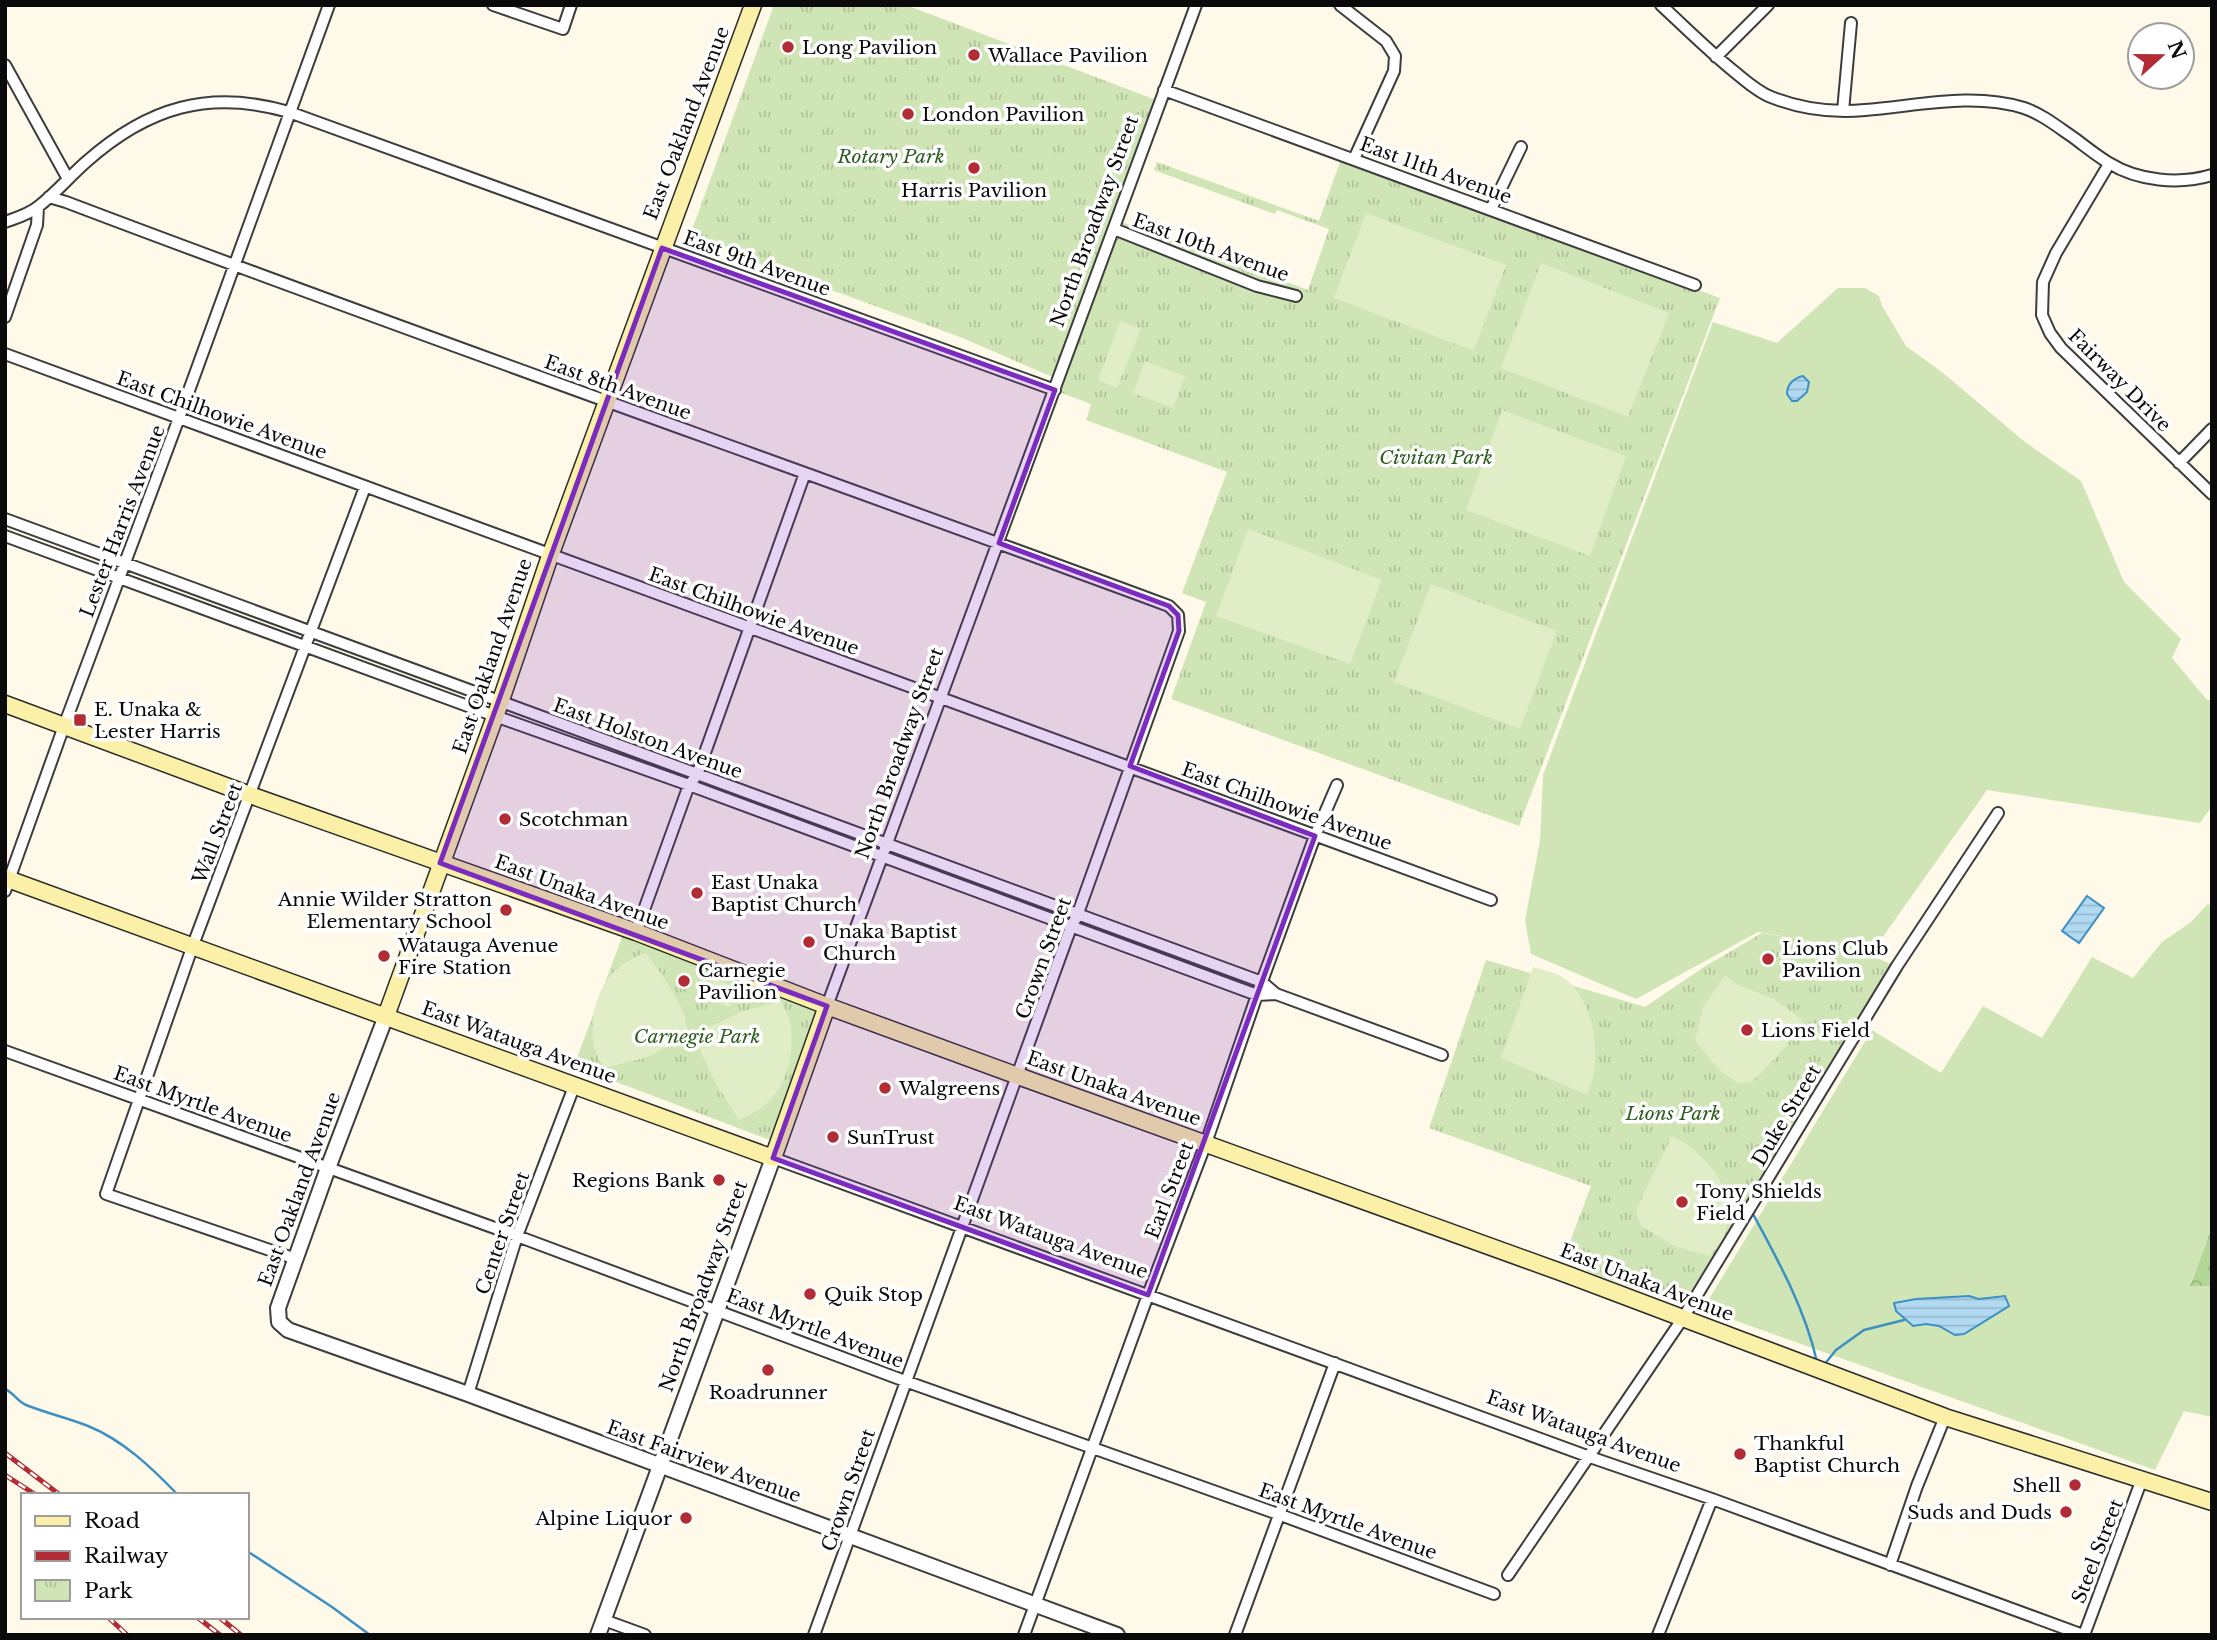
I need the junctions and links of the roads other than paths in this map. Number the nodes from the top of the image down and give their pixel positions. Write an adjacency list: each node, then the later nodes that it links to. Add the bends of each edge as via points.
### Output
1 (329, 5): 13 (street, Lester Harris Avenue)
2 (493, 5): 3 (street, via 564,29)
3 (571, 5)
4 (753, 5): 25 (main road, East Oakland Avenue)
5 (1196, 5): 12 (street, North Broadway Street)
6 (1340, 5): 16 (street, via 1386,41 1395,56 1394,71)
7 (1661, 5): 10 (street)
8 (1768, 5): 10 (street)
9 (1850, 23): 14 (street)
10 (1716, 57): 14 (street, via 1761,93 1808,108)
11 (5, 65): 19 (street)
12 (1164, 90): 16 (street, East 11th Avenue); 24 (street, North Broadway Street)
13 (289, 111): 19 (street, East 9th Avenue, via 233,102 180,108 122,134); 25 (street, East 9th Avenue); 26 (street, Lester Harris Avenue)
14 (1843, 111): 17 (street, via 1932,101 2024,108)
15 (1521, 147): 22 (street)
16 (1354, 159): 22 (street, East 11th Avenue)
17 (2109, 164): 18 (street, via 2166,180); 35 (street, Fairway Drive, via 2047,270 2042,315 2061,348)
18 (2212, 174)
19 (68, 179): 20 (street, East 9th Avenue)
20 (49, 197): 21 (street, East 9th Avenue); 26 (street, East 8th Avenue)
21 (38, 208): 23 (street); 29 (street, via 37,225)
22 (1491, 209): 27 (street, East 11th Avenue)
23 (5, 222)
24 (1114, 229): 28 (street, East 10th Avenue, via 1257,286); 31 (street, North Broadway Street)
25 (662, 248): 31 (street, East 9th Avenue); 32 (main road, East Oakland Avenue)
26 (234, 266): 32 (street, East 8th Avenue); 33 (street, Lester Harris Avenue)
27 (1695, 285)
28 (1296, 296)
29 (5, 317)
30 (5, 354): 33 (street, East Chilhowie Avenue)
31 (1055, 390): 41 (street, North Broadway Street)
32 (607, 402): 36 (street, East 8th Avenue); 42 (main road, East Oakland Avenue)
33 (180, 418): 37 (street, East Chilhowie Avenue); 43 (street, Lester Harris Avenue)
34 (2212, 429): 35 (street)
35 (2179, 463): 38 (street, Fairway Drive)
36 (804, 473): 41 (street, East 8th Avenue); 46 (street)
37 (365, 487): 42 (street, East Chilhowie Avenue); 47 (street, Wall Street)
38 (2212, 494)
39 (5, 519): 43 (street, East Holston Avenue)
40 (5, 536): 44 (street, East Holston Avenue)
41 (999, 543): 45 (street, East 8th Avenue); 49 (street, North Broadway Street)
42 (550, 556): 46 (street, East Chilhowie Avenue); 51 (main road, East Oakland Avenue)
43 (124, 564): 44 (street, Lester Harris Avenue); 47 (street, East Holston Avenue)
44 (119, 578): 48 (street, East Holston Avenue); 52 (street, Lester Harris Avenue)
45 (1175, 610): 53 (street, Crown Street, via 1179,631)
46 (748, 628): 49 (street, East Chilhowie Avenue); 54 (street)
47 (310, 632): 48 (street, Wall Street); 51 (street, East Holston Avenue)
48 (305, 647): 51 (street, East Holston Avenue); 57 (street, Wall Street)
49 (942, 699): 53 (street, East Chilhowie Avenue); 60 (street, North Broadway Street)
50 (5, 704): 52 (main road, East Unaka Avenue)
51 (497, 710): 54 (street, East Holston Avenue); 55 (street, East Holston Avenue); 62 (main road, East Oakland Avenue)
52 (64, 726): 57 (main road, East Unaka Avenue); 63 (street, Lester Harris Avenue)
53 (1130, 766): 59 (street, East Chilhowie Avenue); 65 (street, Crown Street)
54 (697, 775): 55 (street); 60 (street, East Holston Avenue)
55 (689, 785): 61 (street, East Holston Avenue); 67 (street)
56 (1337, 785): 59 (street, Earl Street)
57 (250, 795): 62 (main road, East Unaka Avenue); 68 (street, Wall Street)
58 (1998, 813): 87 (street, Duke Street, via 1897,966)
59 (1315, 836): 64 (street, East Chilhowie Avenue); 69 (street, Earl Street)
60 (887, 845): 61 (street, North Broadway Street); 65 (street, East Holston Avenue)
61 (883, 857): 66 (street, East Holston Avenue); 72 (street, North Broadway Street)
62 (440, 863): 67 (main road, East Unaka Avenue); 73 (main road, East Oakland Avenue)
63 (7, 883): 68 (main road, East Watauga Avenue)
64 (1491, 900)
65 (1077, 916): 66 (street, Crown Street); 69 (street, East Holston Avenue)
66 (1072, 927): 71 (street, East Holston Avenue); 76 (street, Crown Street)
67 (636, 932): 72 (main road, East Unaka Avenue)
68 (193, 945): 73 (main road, East Watauga Avenue); 78 (street, Wall Street)
69 (1262, 982): 70 (street, East Holston Avenue); 71 (street, Earl Street)
70 (1276, 994): 71 (street, East Holston Avenue); 75 (street, East Holston Avenue)
71 (1257, 995): 79 (street, Earl Street)
72 (827, 1006): 76 (main road, East Unaka Avenue); 80 (main road, North Broadway Street)
73 (386, 1016): 77 (main road, East Watauga Avenue); 81 (street, East Oakland Avenue)
74 (5, 1051): 78 (street, East Myrtle Avenue)
75 (1442, 1055)
76 (1018, 1076): 79 (main road, East Unaka Avenue); 82 (street, Crown Street)
77 (575, 1084): 80 (main road, East Watauga Avenue); 83 (street, Center Street)
78 (138, 1099): 81 (street, East Myrtle Avenue); 84 (street, Wall Street, via 106,1194)
79 (1206, 1143): 85 (street, Earl Street); 87 (main road, East Unaka Avenue)
80 (773, 1158): 82 (street, East Watauga Avenue); 86 (street, North Broadway Street)
81 (328, 1168): 83 (street, East Myrtle Avenue); 84 (street, East Oakland Avenue)
82 (962, 1226): 85 (street, East Watauga Avenue); 90 (street, Crown Street)
83 (517, 1236): 86 (street, East Myrtle Avenue); 91 (street, Center Street)
84 (296, 1259): 88 (street, East Oakland Avenue, via 278,1308)
85 (1148, 1295): 89 (street, East Watauga Avenue); 93 (street, Earl Street)
86 (717, 1309): 90 (street, East Myrtle Avenue); 95 (street, North Broadway Street)
87 (1683, 1318): 92 (main road, East Unaka Avenue); 94 (street, Duke Street)
88 (279, 1322): 91 (street, East Fairview Avenue, via 288,1330)
89 (1335, 1363): 94 (street, East Watauga Avenue); 99 (street)
90 (905, 1381): 93 (street, East Myrtle Avenue); 100 (street, Crown Street)
91 (468, 1394): 95 (street, East Fairview Avenue)
92 (1945, 1417): 96 (main road, East Unaka Avenue); 101 (street, via 1916,1486)
93 (1092, 1449): 99 (street, East Myrtle Avenue); 104 (street, Earl Street)
94 (1587, 1456): 97 (street, East Watauga Avenue); 102 (street, Duke Street)
95 (660, 1465): 100 (street, East Fairview Avenue); 105 (street, North Broadway Street)
96 (2143, 1479): 98 (main road, East Unaka Avenue); 113 (street, Steel Street)
97 (1712, 1499): 101 (street, East Watauga Avenue); 112 (street)
98 (2212, 1502)
99 (1278, 1514): 103 (street, East Myrtle Avenue); 111 (street)
100 (851, 1535): 104 (street, East Fairview Avenue); 108 (street, Crown Street)
101 (1891, 1565): 113 (street, East Watauga Avenue)
102 (1508, 1575)
103 (1494, 1594)
104 (1035, 1605): 109 (street, Earl Street); 110 (street, East Fairview Avenue)
105 (604, 1620): 106 (street, North Broadway Street); 107 (street)
106 (598, 1635)
107 (645, 1635)
108 (814, 1635)
109 (1024, 1635)
110 (1117, 1635)
111 (1234, 1635)
112 (1658, 1635)
113 (2084, 1635)

